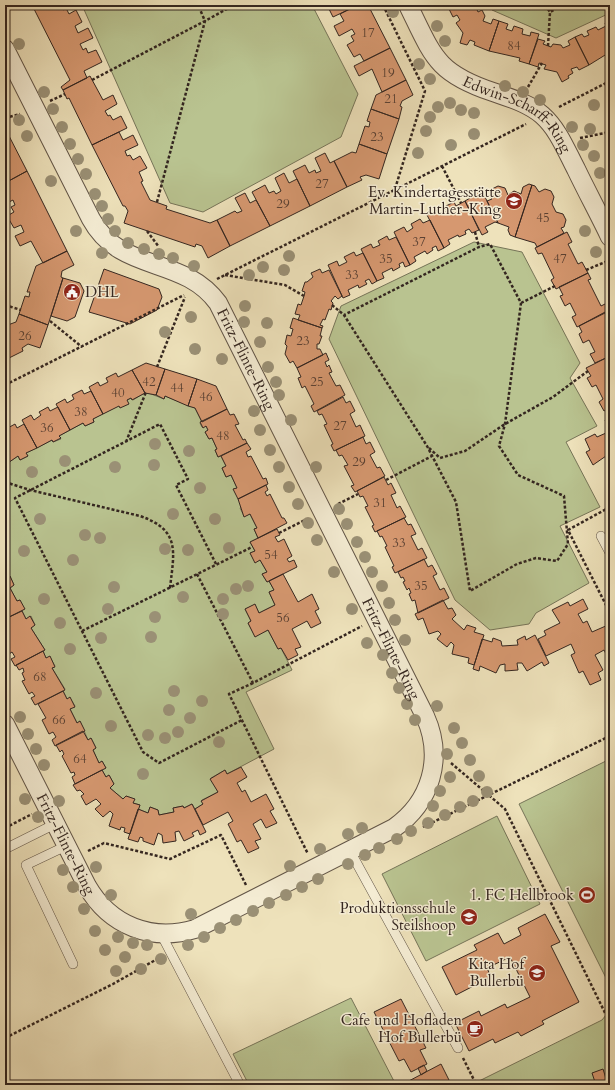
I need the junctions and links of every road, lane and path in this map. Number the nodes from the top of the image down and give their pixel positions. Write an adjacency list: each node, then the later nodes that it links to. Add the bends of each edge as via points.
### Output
1 (198, 5): 8 (path)
2 (234, 5): 8 (path)
3 (383, 5): 19 (path, via 425,91)
4 (408, 5): 14 (street, Edwin-Scharff-Ring, via 434,55 450,73 474,86)
5 (545, 5): 7 (path)
6 (564, 5): 7 (path)
7 (550, 12): 9 (path)
8 (205, 20): 12 (path); 20 (path)
9 (548, 46)
10 (5, 49): 28 (street, Fritz-Flinte-Ring, via 99,232 121,252 184,274)
11 (542, 63): 14 (path)
12 (92, 80)
13 (610, 81): 15 (path)
14 (519, 101): 15 (street, Edwin-Scharff-Ring)
15 (542, 115): 17 (street, Edwin-Scharff-Ring); 18 (path)
16 (610, 132): 17 (path)
17 (562, 141): 23 (street, Edwin-Scharff-Ring)
18 (442, 166): 19 (path); 21 (path)
19 (395, 189): 27 (path)
20 (157, 202)
21 (461, 203)
22 (475, 232): 24 (path)
23 (610, 237)
24 (480, 247): 31 (path, via 490,244); 35 (path)
25 (610, 260): 26 (path)
26 (586, 270)
27 (224, 275): 28 (path); 30 (path, via 285,285)
28 (203, 286): 58 (street, Fritz-Flinte-Ring, via 221,310)
29 (555, 286): 31 (path)
30 (304, 296)
31 (521, 303): 42 (path)
32 (5, 305): 34 (path)
33 (332, 306): 35 (path)
34 (21, 310)
35 (344, 315): 44 (path)
36 (50, 321): 37 (path)
37 (82, 347): 38 (path, via 185,295); 40 (path)
38 (157, 367)
39 (588, 371): 42 (path, via 553,397)
40 (5, 385)
41 (146, 392): 43 (path)
42 (505, 424): 44 (path, via 465,451 440,458); 50 (path, via 499,446 518,475 564,496)
43 (126, 442): 48 (path); 54 (path, via 160,424 188,479 176,485)
44 (427, 446): 45 (path)
45 (432, 456): 46 (path); 50 (path, via 456,502 470,591 517,564 536,558 557,561 568,544)
46 (386, 480)
47 (5, 482): 48 (path)
48 (30, 490): 56 (path, via 156,521 171,541 174,550); 59 (path, via 15,498)
49 (610, 507): 50 (path)
50 (568, 530): 57 (path)
51 (601, 536): 53 (lane)
52 (252, 547): 54 (path)
53 (610, 554)
54 (216, 564): 55 (path)
55 (197, 574): 56 (path); 60 (path)
56 (170, 588): 59 (path)
57 (610, 612)
58 (377, 619): 60 (path); 63 (street, Fritz-Flinte-Ring, via 427,720)
59 (82, 631): 61 (path, via 143,752 159,763)
60 (253, 683): 61 (path, via 229,694)
61 (242, 720): 70 (path)
62 (5, 724): 64 (street, Fritz-Flinte-Ring)
63 (434, 748): 68 (street, Fritz-Flinte-Ring, via 430,782 416,808 394,828); 74 (path, via 505,809)
64 (47, 806): 65 (street, Fritz-Flinte-Ring); 66 (path)
65 (55, 824): 67 (lane); 69 (street, Fritz-Flinte-Ring)
66 (5, 828)
67 (5, 849)
68 (350, 851): 70 (street, Fritz-Flinte-Ring); 75 (lane)
69 (70, 852): 71 (path, via 104,843 170,859 221,835); 72 (street, Fritz-Flinte-Ring, via 91,894 109,914 133,928); 73 (lane, via 26,866)
70 (316, 868): 71 (street, Fritz-Flinte-Ring)
71 (253, 900): 72 (street, Fritz-Flinte-Ring, via 195,928)
72 (161, 934): 76 (lane)
73 (73, 964)
74 (610, 1023)
75 (458, 1048): 77 (path, via 475,1082)
76 (240, 1085)
77 (470, 1085)

